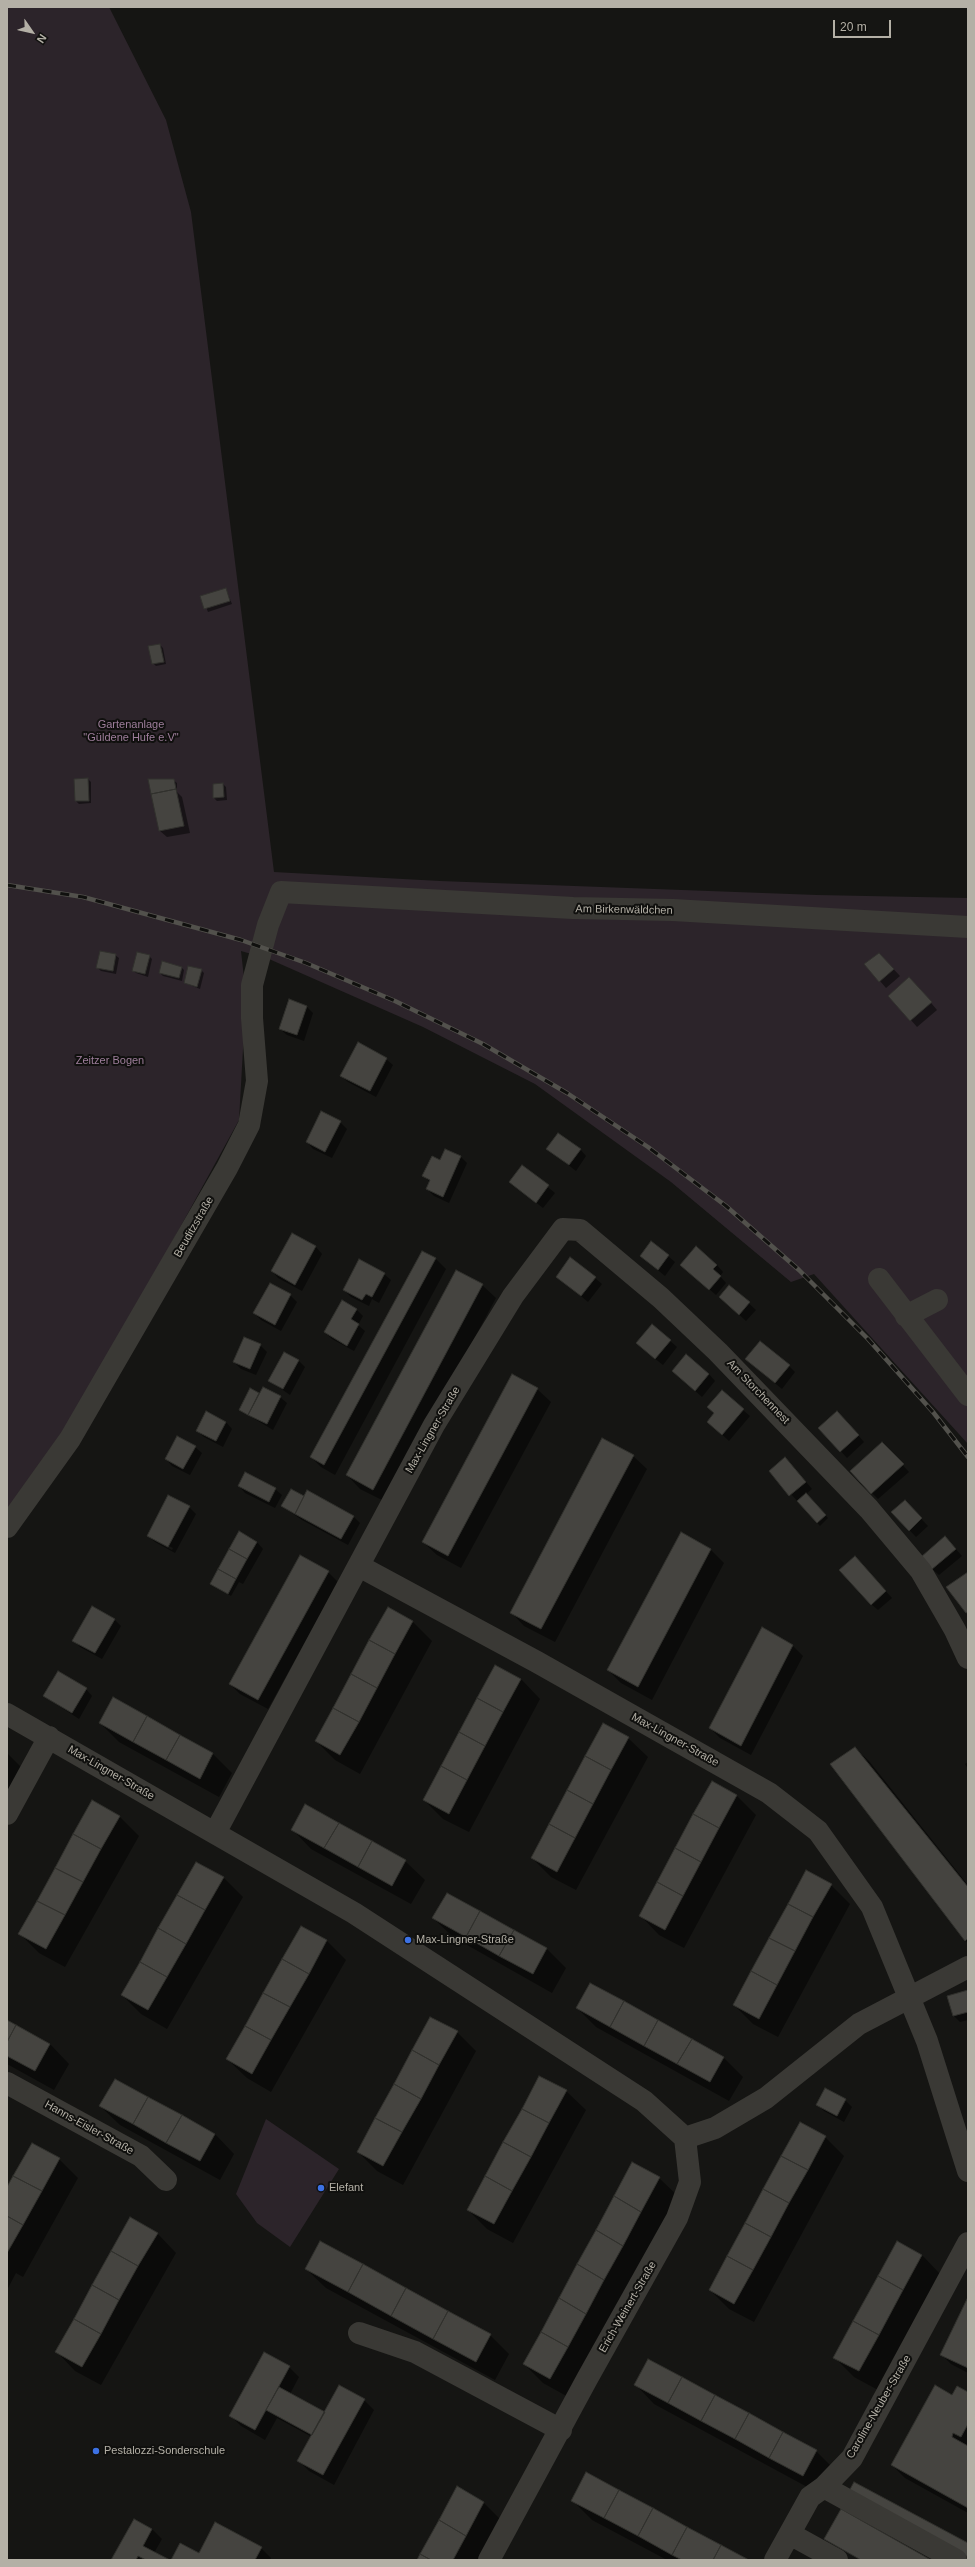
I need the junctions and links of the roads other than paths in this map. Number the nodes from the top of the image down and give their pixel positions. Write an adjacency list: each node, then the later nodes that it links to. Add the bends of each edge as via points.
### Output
1 (281, 892): 2 (street, Am Birkenwäldchen); 8 (street, Beuditzstraße, via 268,925 252,986 257,1081 249,1126 70,1439)
2 (968, 927)
3 (879, 1279): 6 (street)
4 (513, 1296): 9 (street, Max-Lingner-Straße, via 434,1425); 10 (street, Am Storchennest, via 563,1229 580,1230 661,1298 718,1352 869,1509 921,1571)
5 (937, 1300): 6 (street)
6 (906, 1316): 7 (street)
7 (968, 1395)
8 (7, 1527)
9 (359, 1566): 14 (street, Max-Lingner-Straße); 16 (street, Max-Lingner-Straße, via 537,1662 764,1790 818,1831 872,1907)
10 (968, 1658)
11 (7, 1714): 12 (street, Max-Lingner-Straße)
12 (49, 1737): 13 (street); 14 (street, Max-Lingner-Straße)
13 (7, 1814)
14 (215, 1833): 18 (street, Max-Lingner-Straße, via 354,1914 644,2101)
15 (968, 1968): 16 (street)
16 (908, 1999): 18 (street, via 859,2024 766,2098 715,2128); 19 (street, via 927,2041)
17 (7, 2083): 20 (street, Hanns-Eisler-Straße, via 141,2156)
18 (685, 2138): 23 (street, Erich-Weinert-Straße, via 690,2182 677,2218)
19 (968, 2171)
20 (166, 2180)
21 (968, 2243): 24 (street, Caroline-Neuber-Straße, via 852,2458)
22 (359, 2333): 23 (street, via 416,2352)
23 (561, 2430): 26 (street, Erich-Weinert-Straße)
24 (817, 2492): 25 (street, Caroline-Neuber-Straße); 29 (street)
25 (790, 2534): 27 (street, Caroline-Neuber-Straße); 28 (street)
26 (489, 2560)
27 (776, 2560)
28 (837, 2560)
29 (956, 2560)

